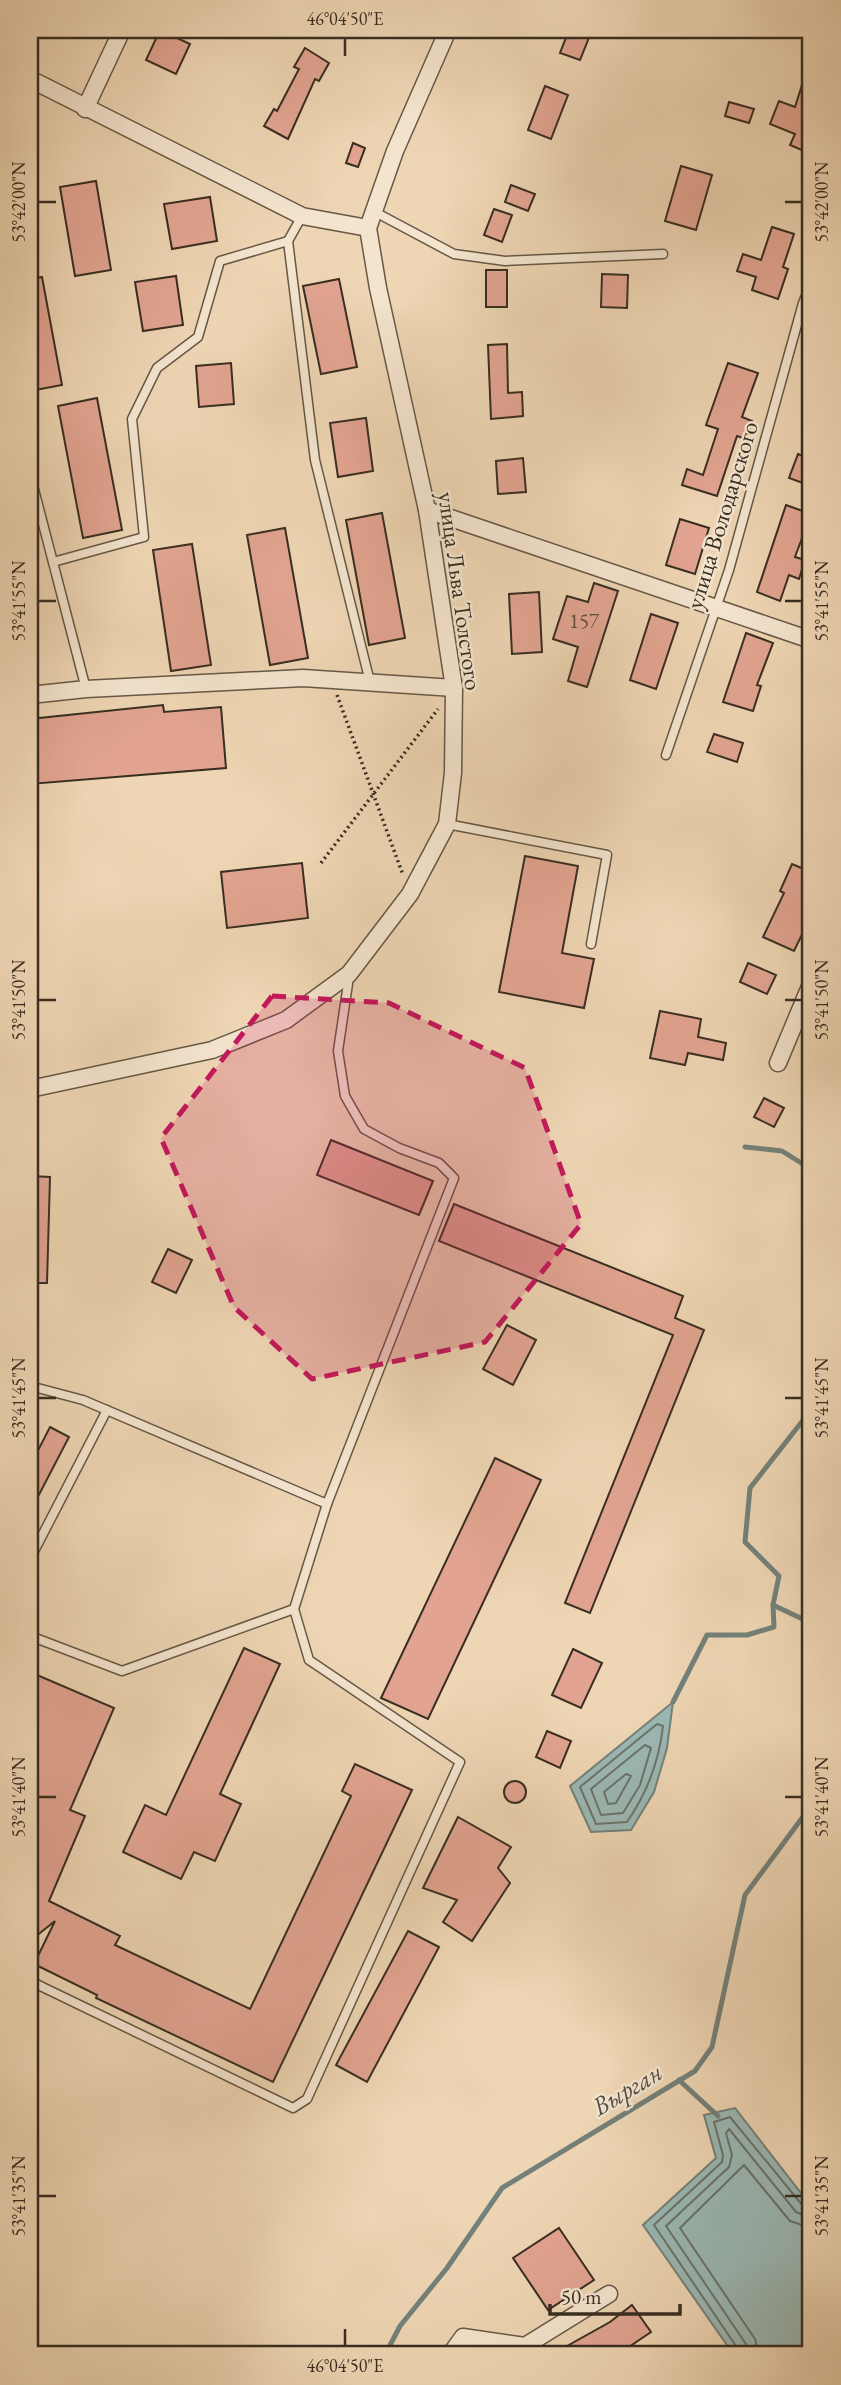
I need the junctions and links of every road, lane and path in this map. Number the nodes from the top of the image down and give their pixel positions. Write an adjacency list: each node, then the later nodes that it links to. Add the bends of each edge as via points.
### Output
1 (122, 30): 4 (street)
2 (449, 30): 5 (street, via 395,151)
3 (30, 79): 4 (street)
4 (85, 109): 6 (street)
5 (375, 212): 7 (street); 9 (lane, via 454,254 505,261)
6 (302, 216): 7 (street); 8 (lane)
7 (368, 228): 12 (street, улица Льва Толстого)
8 (288, 241): 13 (lane, via 220,261 198,337 157,368 132,419 144,537); 17 (lane, via 315,460)
9 (663, 254)
10 (811, 285): 14 (lane, улица Володарского)
11 (30, 474): 13 (lane)
12 (427, 510): 14 (street); 18 (street, улица Льва Толстого)
13 (53, 562): 19 (lane)
14 (715, 606): 15 (street); 21 (lane, улица Володарского)
15 (811, 640)
16 (332, 680): 17 (street); 19 (street); 22 (path)
17 (370, 682): 18 (street)
18 (454, 688): 22 (path); 23 (street, улица Льва Толстого)
19 (86, 689): 20 (street)
20 (30, 695)
21 (666, 755)
22 (373, 794): 24 (path); 25 (path)
23 (447, 824): 25 (street, улица Льва Толстого); 26 (lane, via 607,855)
24 (321, 863)
25 (410, 894): 27 (street, улица Льва Толстого)
26 (591, 944)
27 (349, 974): 30 (street, улица Льва Толстого, via 286,1020 212,1050); 33 (lane, via 338,1051 345,1096 364,1129 439,1163 454,1178)
28 (811, 984): 29 (street)
29 (778, 1063)
30 (30, 1089)
31 (30, 1386): 32 (lane)
32 (107, 1410): 33 (lane); 34 (lane)
33 (327, 1504): 35 (lane)
34 (30, 1559)
35 (294, 1609): 36 (lane, via 122,1671); 37 (lane, via 309,1660 460,1762 307,2098 293,2108)
36 (30, 1636)
37 (30, 1981)
38 (608, 2294): 39 (street, via 525,2346 463,2337)
39 (450, 2355)

